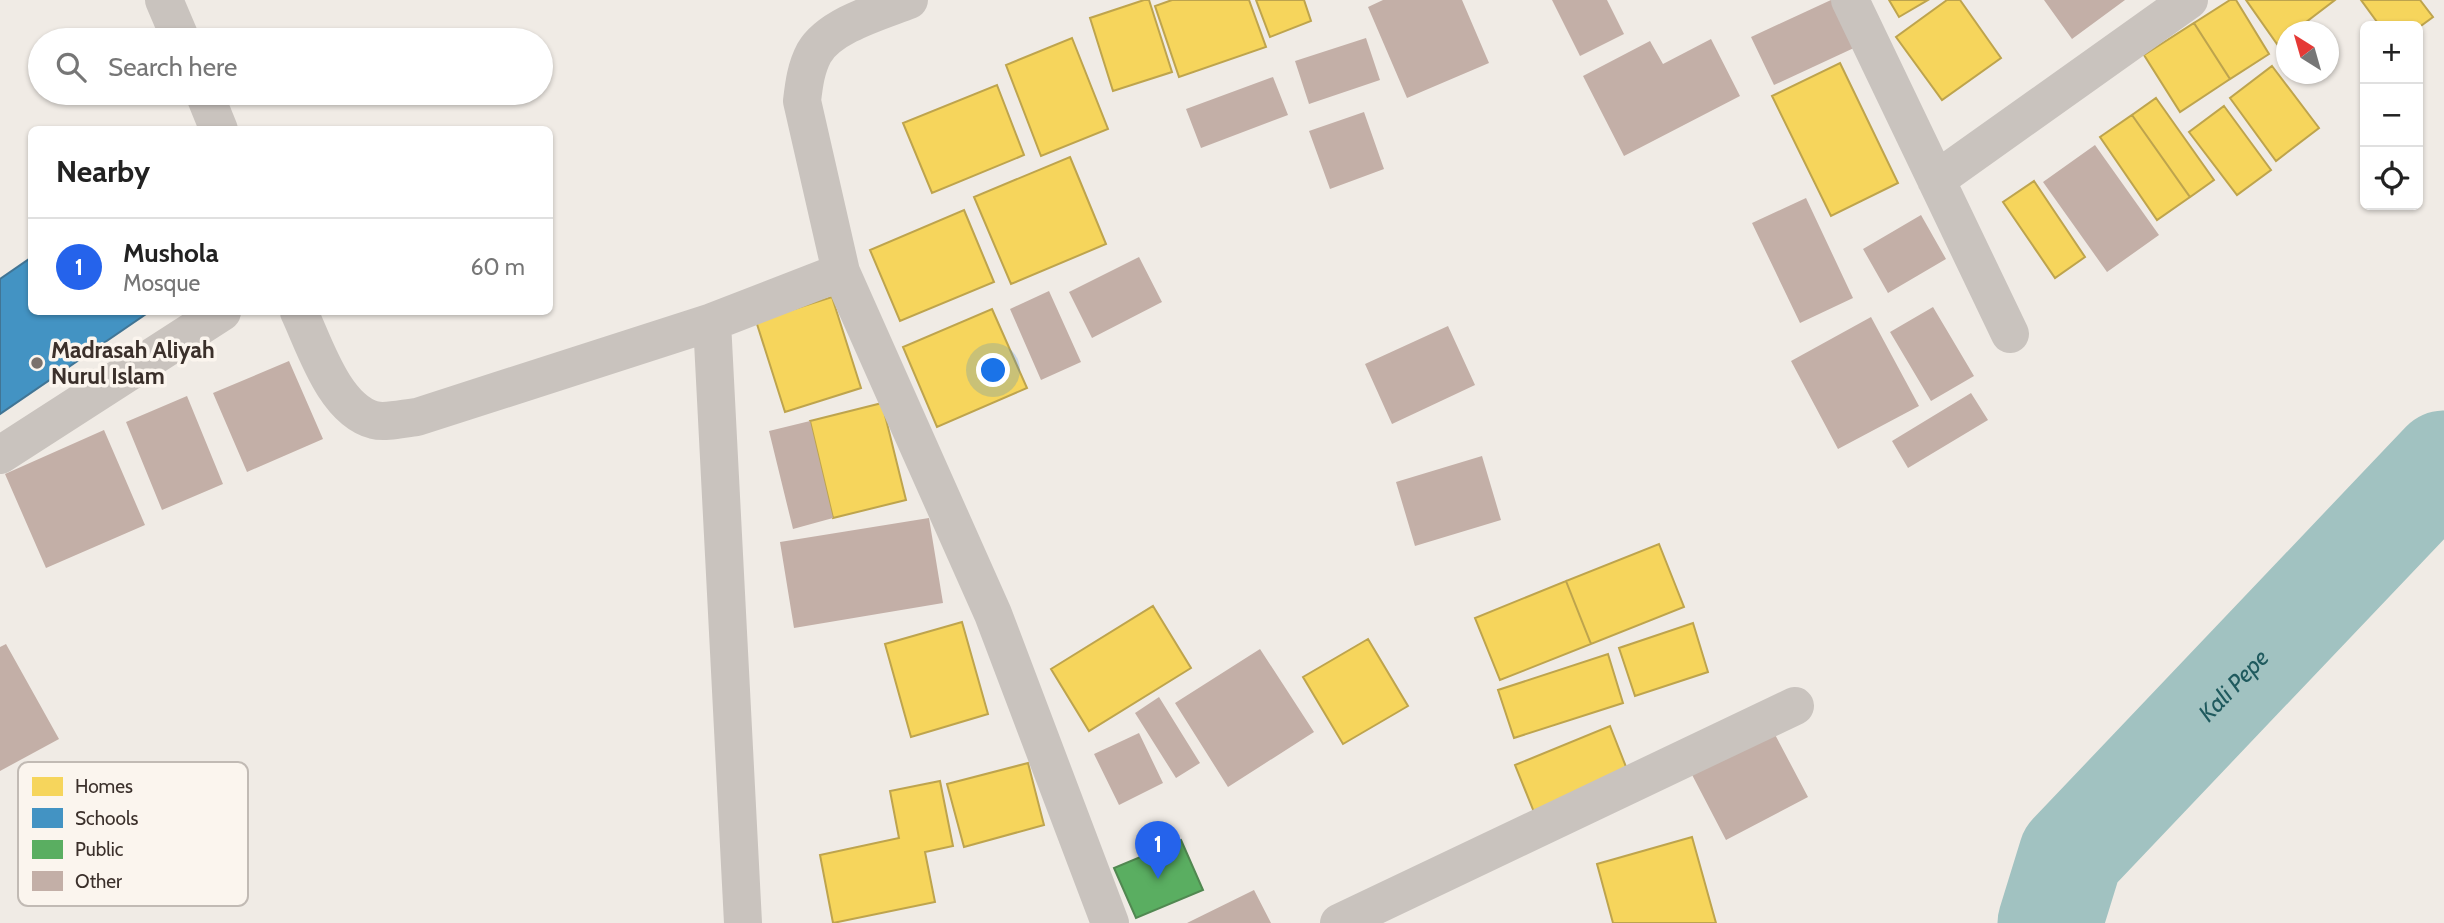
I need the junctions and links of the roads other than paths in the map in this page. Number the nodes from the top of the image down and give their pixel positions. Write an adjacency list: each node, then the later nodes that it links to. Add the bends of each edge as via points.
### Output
1 (164, 0): 5 (street)
2 (909, 0): 9 (street, via 830,37 815,51 805,76 802,101)
3 (1850, 0): 8 (street)
4 (2189, 0): 8 (street)
5 (176, 28)
6 (209, 105): 7 (street)
7 (217, 126)
8 (1937, 180): 13 (street)
9 (841, 272): 12 (street); 17 (street, via 993,614)
10 (217, 315): 14 (street)
11 (300, 315): 12 (street, via 336,389 355,411 376,421 417,418)
12 (712, 322): 16 (street)
13 (2010, 334)
14 (0, 455)
15 (1795, 706): 18 (street)
16 (743, 923)
17 (1110, 923)
18 (1339, 923)

